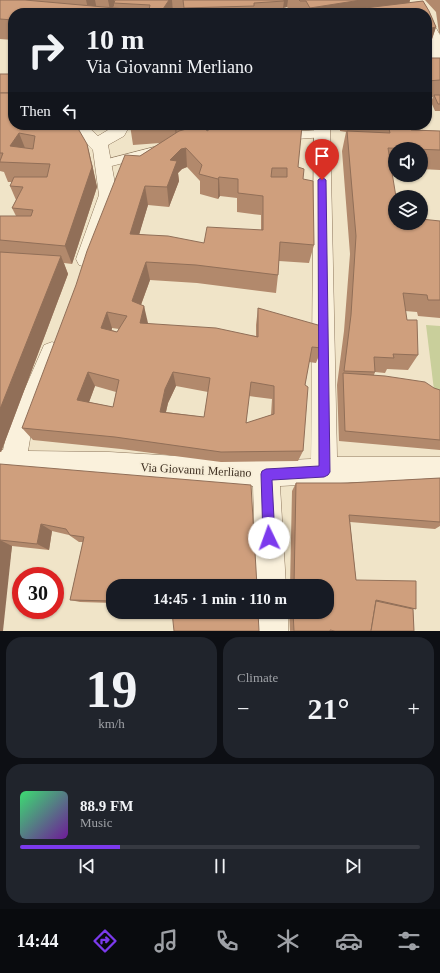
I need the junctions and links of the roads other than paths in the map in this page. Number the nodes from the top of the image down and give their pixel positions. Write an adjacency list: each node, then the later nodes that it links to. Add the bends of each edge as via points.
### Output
1 (432, 34): 2 (street, via 437,44)
2 (440, 62)
3 (81, 130): 7 (street)
4 (119, 130): 7 (street)
5 (322, 130): 6 (lane); 14 (street)
6 (269, 136)
7 (96, 144): 9 (street, via 101,148)
8 (171, 147): 9 (lane)
9 (104, 164): 10 (street, via 108,196)
10 (80, 278)
11 (59, 335): 12 (street)
12 (6, 463): 15 (street, Via Giovanni Merliano, via 109,465)
13 (440, 470): 14 (street, Via Giovanni Merliano, via 360,469)
14 (324, 472): 15 (street, Via Giovanni Merliano)
15 (266, 474): 16 (street)
16 (271, 579)
17 (273, 619): 18 (street)
18 (274, 631)

